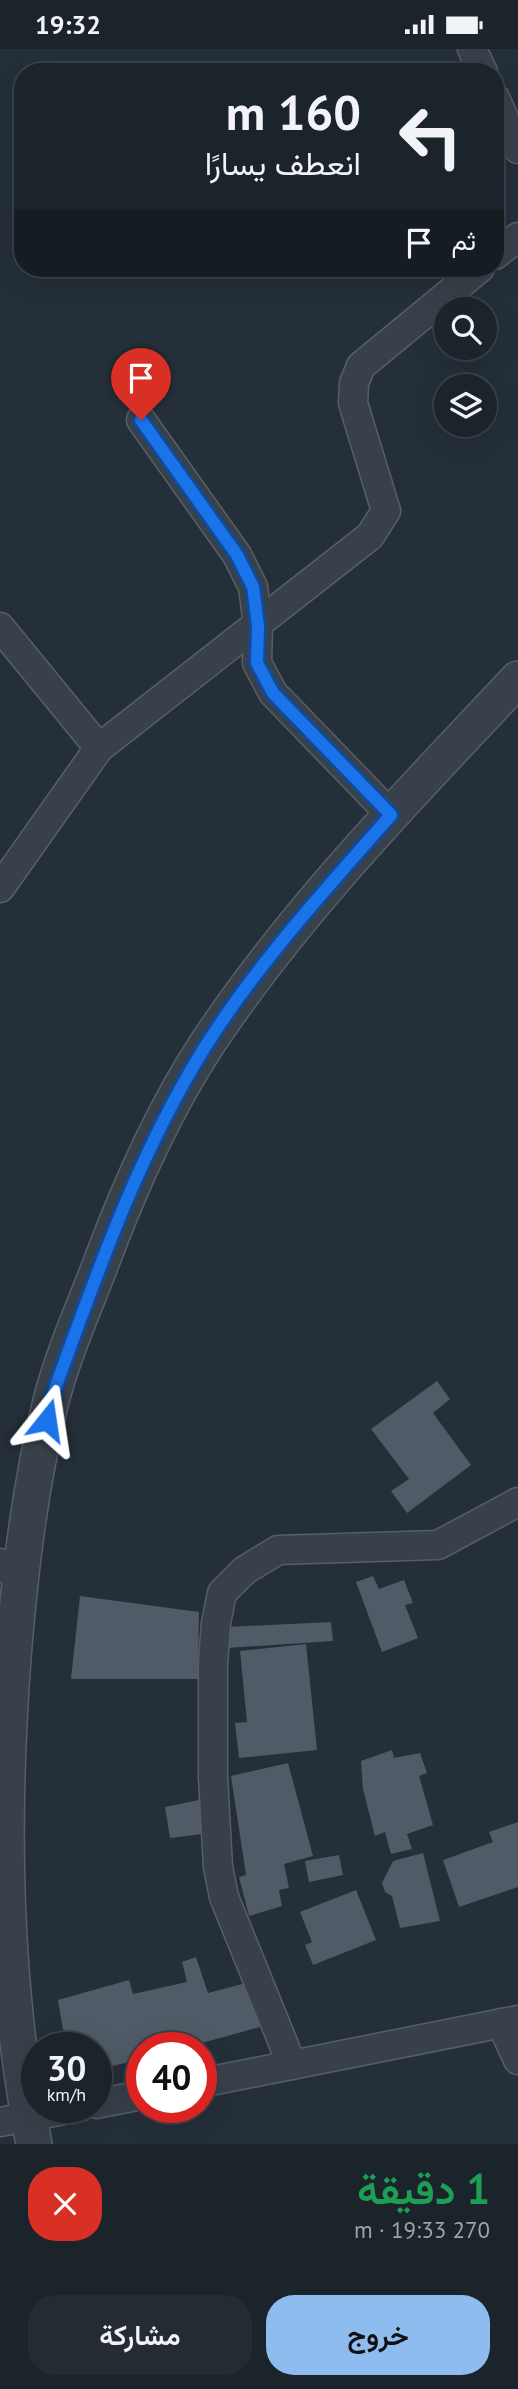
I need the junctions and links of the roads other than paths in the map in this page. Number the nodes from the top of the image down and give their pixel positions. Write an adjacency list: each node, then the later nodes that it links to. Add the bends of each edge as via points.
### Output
1 (504, 118): 2 (street)
2 (518, 149)
3 (518, 237): 4 (street)
4 (504, 248)
5 (469, 277): 7 (street, via 361,366 354,383 353,403 386,511 370,536)
6 (141, 420): 7 (street, via 237,555 253,587)
7 (258, 625): 10 (street); 11 (street, via 257,663 273,693)
8 (0, 627): 10 (street)
9 (518, 679): 11 (street)
10 (99, 748): 12 (street)
11 (391, 815): 14 (street, via 292,926 206,1046 125,1200 52,1397)
12 (0, 888)
13 (518, 1502): 17 (street, via 438,1545 278,1550 245,1570 222,1593 213,1664 212,1777 218,1867 223,1897)
14 (10, 1571): 19 (street, via 6,1873)
15 (510, 2021): 16 (street); 17 (street)
16 (518, 2060)
17 (292, 2066): 18 (street)
18 (217, 2080)
19 (21, 2128)

